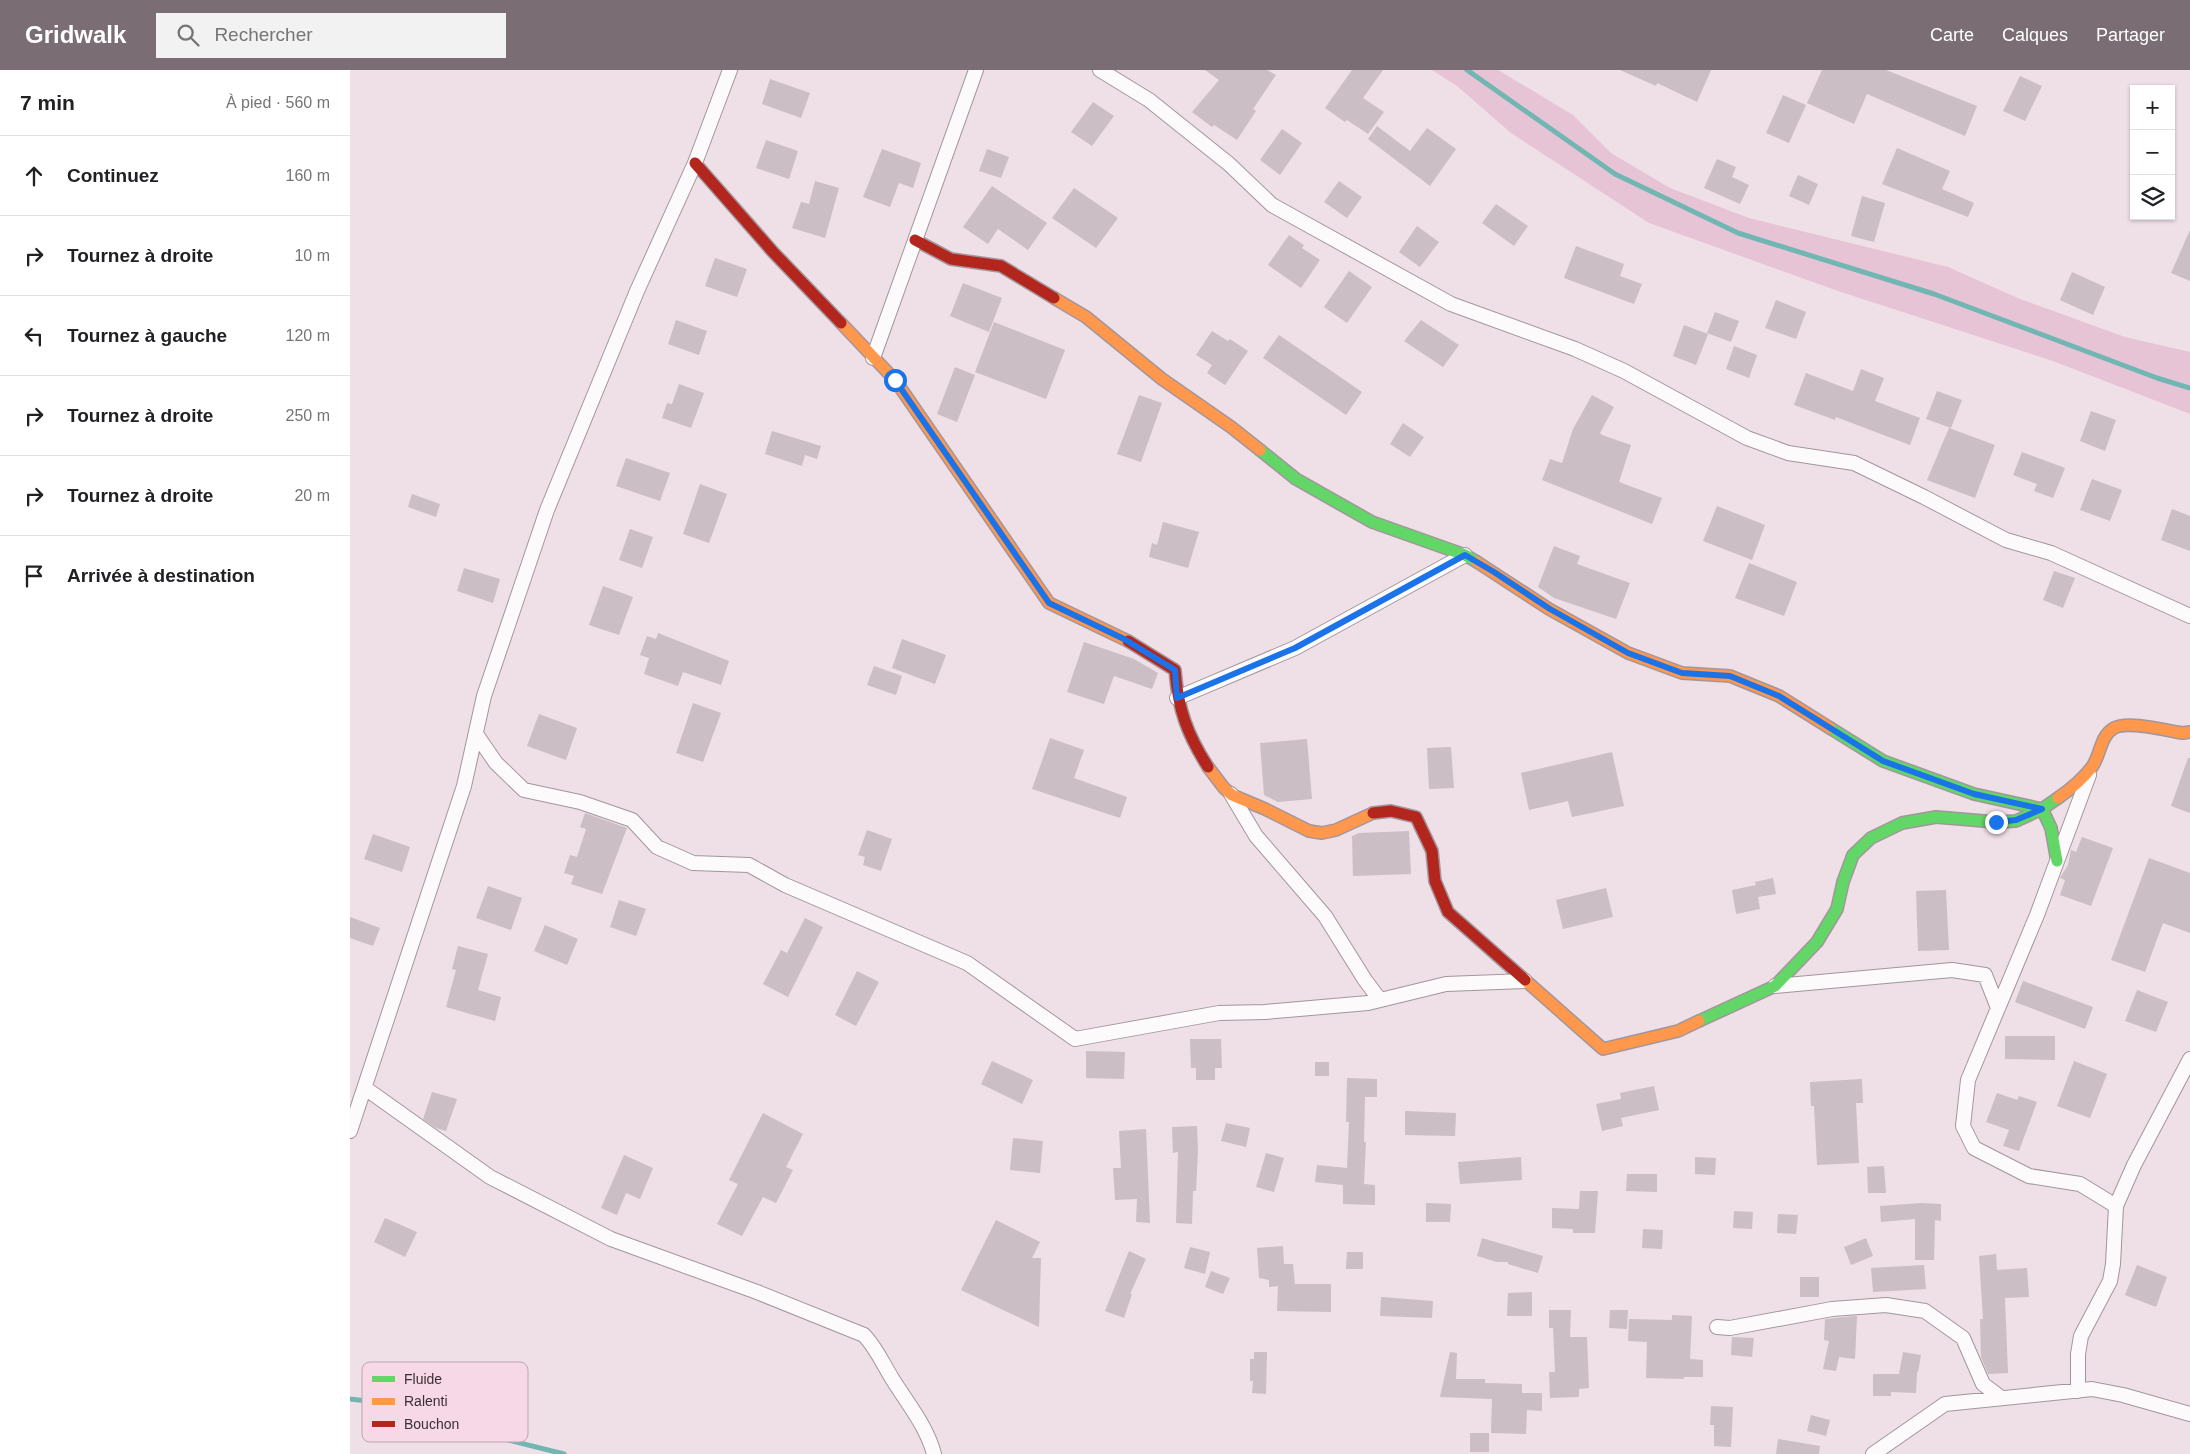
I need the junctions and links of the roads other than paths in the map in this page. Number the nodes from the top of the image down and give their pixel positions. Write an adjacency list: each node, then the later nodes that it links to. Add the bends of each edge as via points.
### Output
1 (730, 70): 4 (street)
2 (976, 70): 5 (street)
3 (1100, 70): 8 (street, via 1149,100 1229,164 1272,205 1451,304 1576,348 1747,438 1788,453 1854,464 2006,540 2051,554)
4 (695, 164): 6 (street); 11 (street, via 637,291 547,510 484,696)
5 (916, 240): 6 (street); 7 (street, via 951,259 1001,266 1086,317 1162,379 1231,427 1296,479 1372,522)
6 (874, 358): 9 (street, via 895,380 1049,603 1124,639 1175,670)
7 (1465, 555): 9 (street, via 1295,648); 14 (street, via 1628,653 1682,673 1730,676 1779,696 1883,761 1974,794)
8 (2190, 616)
9 (1177, 698): 13 (street, via 1202,756 1215,779)
10 (2190, 732): 12 (street, via 2131,725 2115,727 2103,738)
11 (476, 734): 18 (street, via 496,764 524,790 580,802 632,820 657,847 693,863 749,865 785,885 967,963 1075,1039 1219,1013 1265,1012); 21 (street, via 464,786)
12 (2093, 765): 14 (street, via 2076,785); 15 (street)
13 (1231, 794): 16 (street, via 1256,803 1299,827 1323,833 1375,812 1396,812 1416,817 1432,851 1435,881 1448,912); 18 (street, via 1256,836 1325,916)
14 (2042, 809): 15 (street, via 2051,828); 17 (street, via 2016,820 1996,822 1936,816 1902,823 1871,838 1853,856 1837,909 1817,942)
15 (2057, 861): 19 (street)
16 (1526, 981): 17 (street, via 1603,1050 1678,1031); 18 (street, via 1446,984)
17 (1775, 986): 19 (street, via 1952,970 1984,975)
18 (1380, 1000)
19 (1998, 1008): 23 (street, via 1968,1080 1963,1126 1974,1148 2028,1176 2080,1184)
20 (2190, 1059): 23 (street)
21 (365, 1088): 22 (street); 28 (street, via 490,1177 611,1239 864,1335 876,1348 930,1440)
22 (350, 1131)
23 (2116, 1206): 25 (street, via 2110,1281 2081,1336)
24 (1717, 1327): 26 (street, via 1730,1328 1832,1308 1886,1304 1925,1310 1963,1338 1983,1384)
25 (2078, 1391): 26 (street); 27 (street, via 2092,1389 2124,1395)
26 (2000, 1397): 29 (street, via 1945,1404)
27 (2190, 1414)
28 (934, 1454)
29 (1873, 1454)

